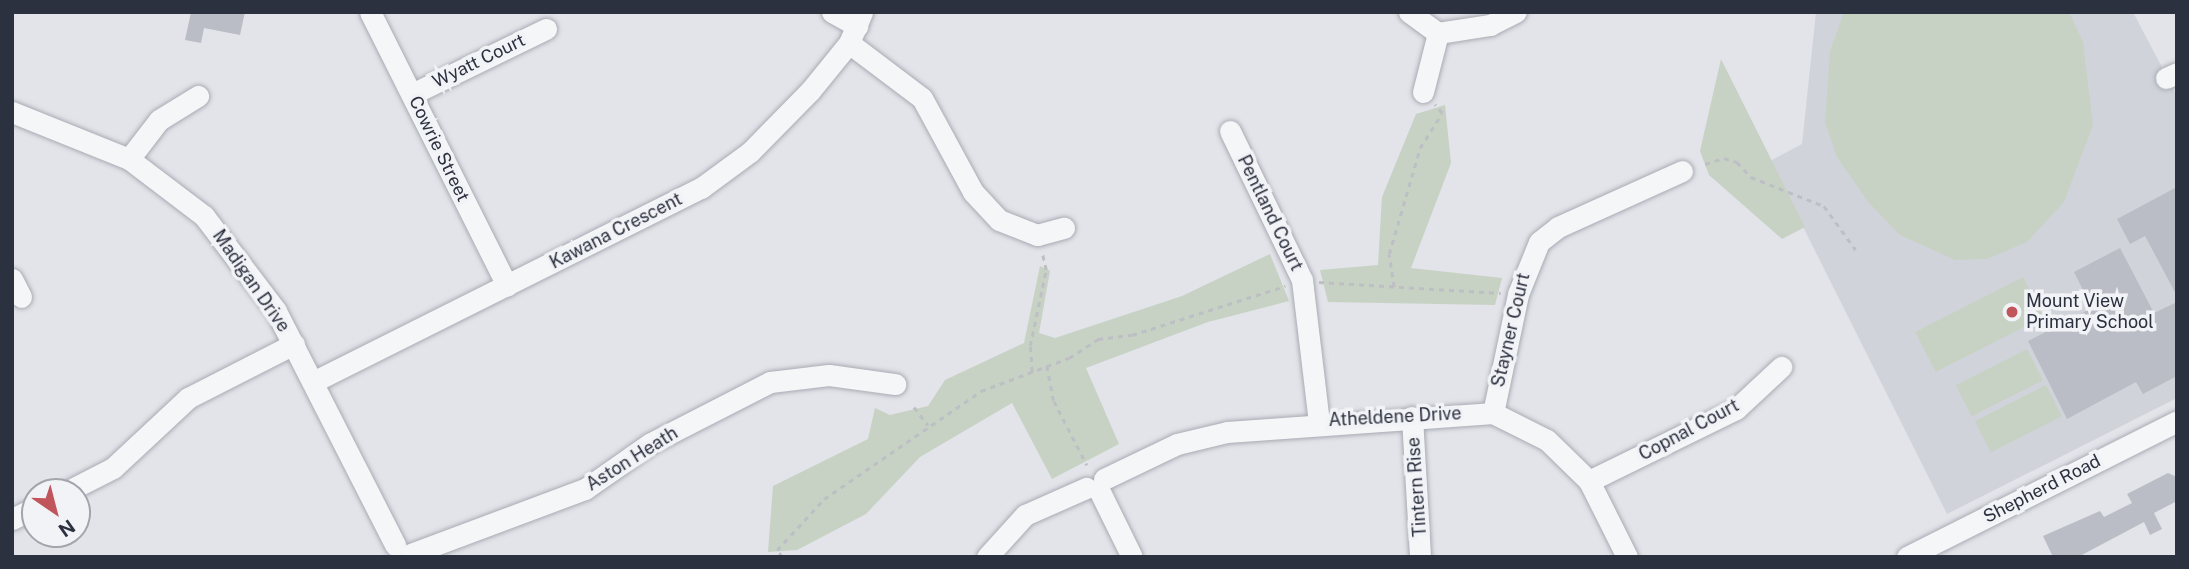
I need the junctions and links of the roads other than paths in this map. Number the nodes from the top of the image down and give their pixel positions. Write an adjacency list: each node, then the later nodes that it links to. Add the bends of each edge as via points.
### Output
1 (370, 12): 9 (street, Cowrie Street)
2 (832, 12): 5 (street)
3 (1409, 12): 7 (street)
4 (1516, 12): 7 (street, via 1490,26)
5 (856, 27): 15 (street, via 922,98 986,207 1018,231 1037,235); 16 (street, Kawana Crescent, via 750,152 701,188)
6 (546, 29): 9 (street, Wyatt Court)
7 (1437, 33): 8 (street)
8 (1423, 92)
9 (412, 94): 16 (street, Cowrie Street)
10 (198, 96): 13 (street, via 159,120)
11 (12, 112): 13 (street, Madigan Drive)
12 (1230, 131): 24 (street, Pentland Court, via 1302,280)
13 (129, 159): 17 (street, Madigan Drive, via 204,216)
14 (1682, 172): 21 (street, Stayner Court, via 1558,226 1539,242 1518,293)
15 (1064, 228)
16 (507, 286): 19 (street, Kawana Crescent)
17 (294, 344): 19 (street, Madigan Drive); 25 (street, via 188,397 113,468)
18 (1781, 367): 26 (street, Copnal Court, via 1736,409)
19 (314, 381): 28 (street, Madigan Drive)
20 (895, 384): 28 (street, Aston Heath, via 829,375 770,382 651,443 585,489)
21 (1493, 413): 22 (street, Atheldene Drive); 26 (street, Atheldene Drive, via 1547,440)
22 (1412, 417): 24 (street, Atheldene Drive); 31 (street, Tintern Rise)
23 (2177, 421): 33 (street, Shepherd Road)
24 (1320, 422): 27 (street, Atheldene Drive, via 1177,443)
25 (91, 479)
26 (1589, 481): 32 (street, Atheldene Drive)
27 (1097, 486): 29 (street, Atheldene Drive, via 1025,515); 30 (street)
28 (401, 553)
29 (987, 557)
30 (1132, 557)
31 (1420, 557)
32 (1627, 557)
33 (1907, 557)

